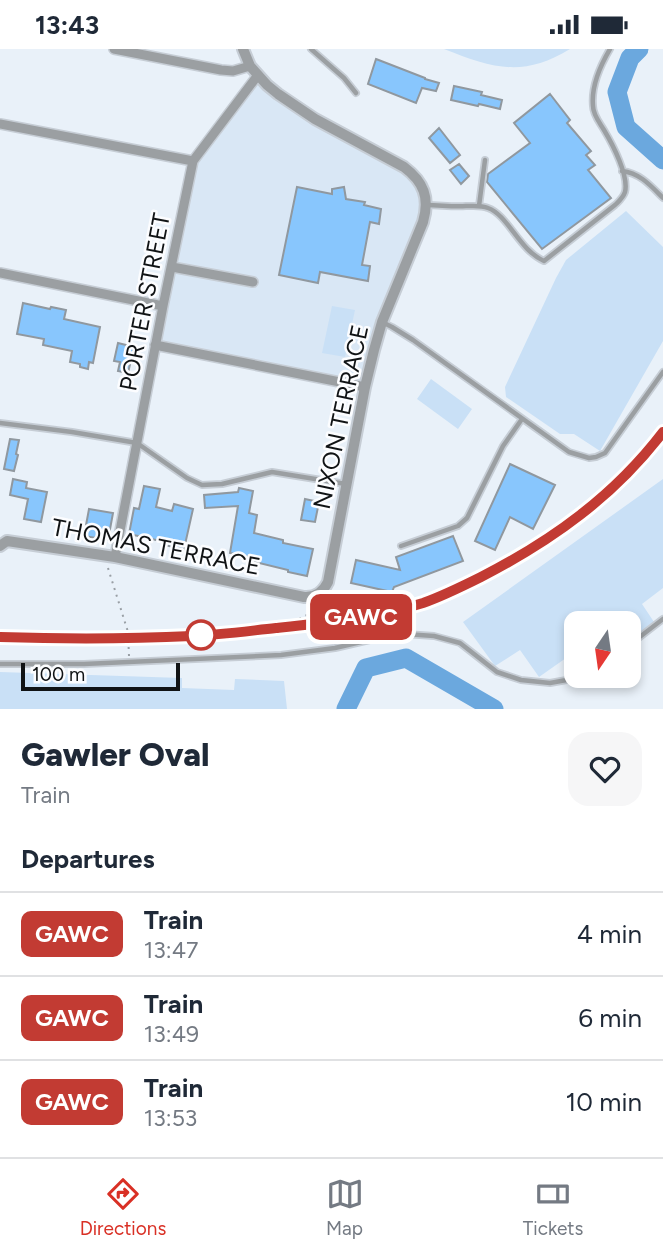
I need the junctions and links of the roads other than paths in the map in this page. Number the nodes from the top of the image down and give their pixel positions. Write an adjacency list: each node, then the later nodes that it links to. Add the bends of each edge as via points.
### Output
1 (114, 49): 5 (street, via 221,70)
2 (243, 49): 5 (street)
3 (311, 49): 6 (lane)
4 (610, 49): 10 (lane, via 596,81 592,105)
5 (254, 71): 9 (street, PORTER STREET); 12 (street, via 315,119 409,171 420,184)
6 (356, 93)
7 (0, 124): 9 (street)
8 (485, 160): 13 (lane)
9 (193, 161): 14 (street, PORTER STREET)
10 (622, 171): 11 (lane, via 646,181); 13 (lane, via 626,189 621,200 544,261 522,245 498,213)
11 (663, 198)
12 (427, 205): 13 (lane); 18 (street, NIXON TERRACE)
13 (479, 206)
14 (172, 267): 16 (street); 17 (street, PORTER STREET)
15 (0, 273): 17 (street)
16 (253, 282)
17 (163, 306): 19 (street, PORTER STREET)
18 (382, 323): 21 (street, NIXON TERRACE); 22 (lane, via 413,340)
19 (155, 345): 21 (street); 24 (street, PORTER STREET)
20 (663, 372): 22 (lane, via 610,449 596,457 569,452)
21 (365, 387): 25 (street, NIXON TERRACE)
22 (522, 419): 27 (lane, via 467,518 458,526)
23 (0, 423): 24 (lane)
24 (136, 443): 25 (lane, via 202,485 272,472); 28 (street, PORTER STREET)
25 (347, 484): 29 (street, NIXON TERRACE, via 328,582)
26 (2, 541): 28 (street, THOMAS TERRACE)
27 (401, 546)
28 (115, 557): 29 (street, THOMAS TERRACE)
29 (307, 597)
30 (663, 619): 31 (lane)
31 (641, 636)
32 (0, 664): 33 (lane, via 281,655 405,634 460,643 497,671 522,680)
33 (564, 681)

